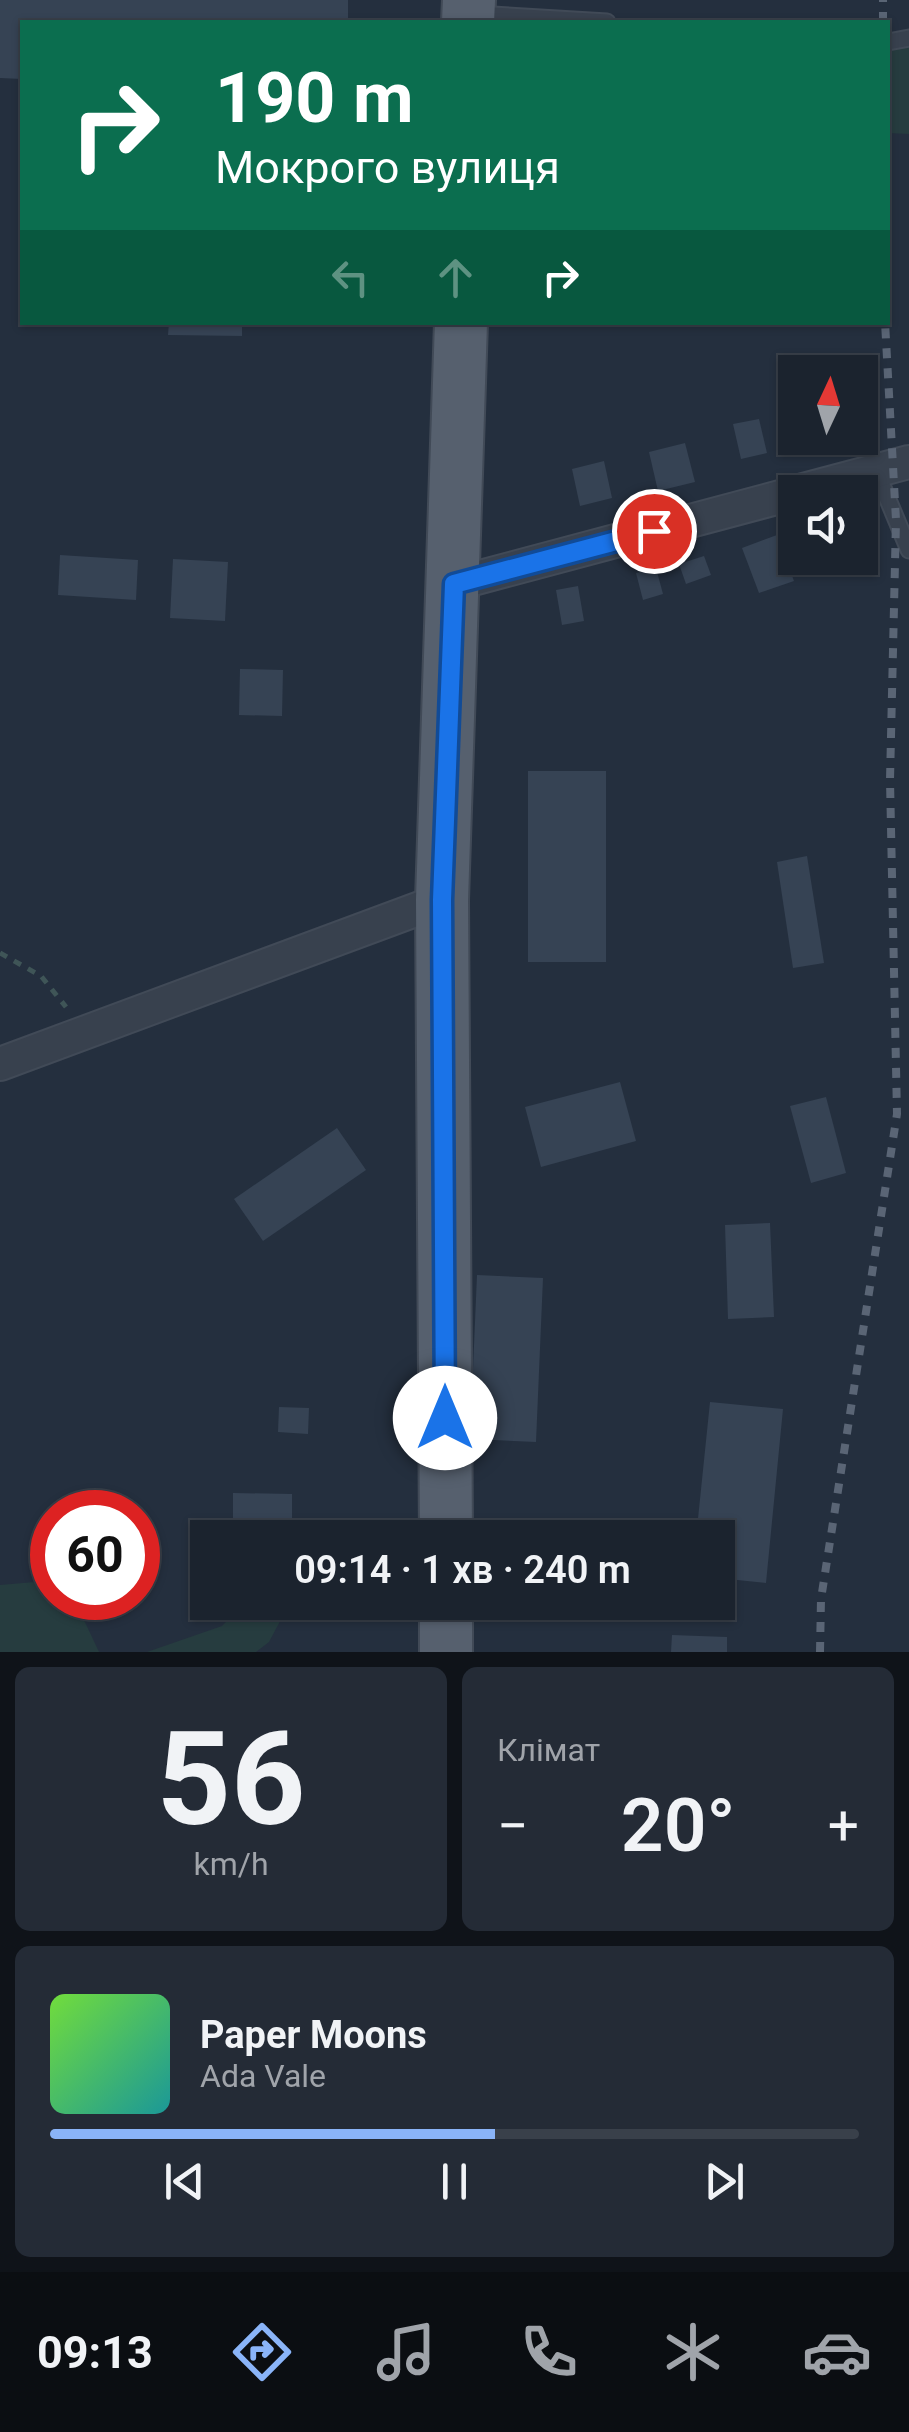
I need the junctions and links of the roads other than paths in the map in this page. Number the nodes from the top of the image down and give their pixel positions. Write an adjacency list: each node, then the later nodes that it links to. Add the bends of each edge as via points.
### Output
1 (469, 12): 2 (lane)
2 (579, 20)
3 (461, 325): 9 (main road)
4 (909, 462): 5 (street)
5 (876, 471): 6 (street); 8 (lane)
6 (861, 475)
7 (778, 498): 9 (street)
8 (909, 550)
9 (454, 584): 10 (main road)
10 (442, 900): 11 (street); 12 (main road)
11 (0, 1064)
12 (446, 1520)
13 (446, 1620): 14 (main road)
14 (446, 1652)

